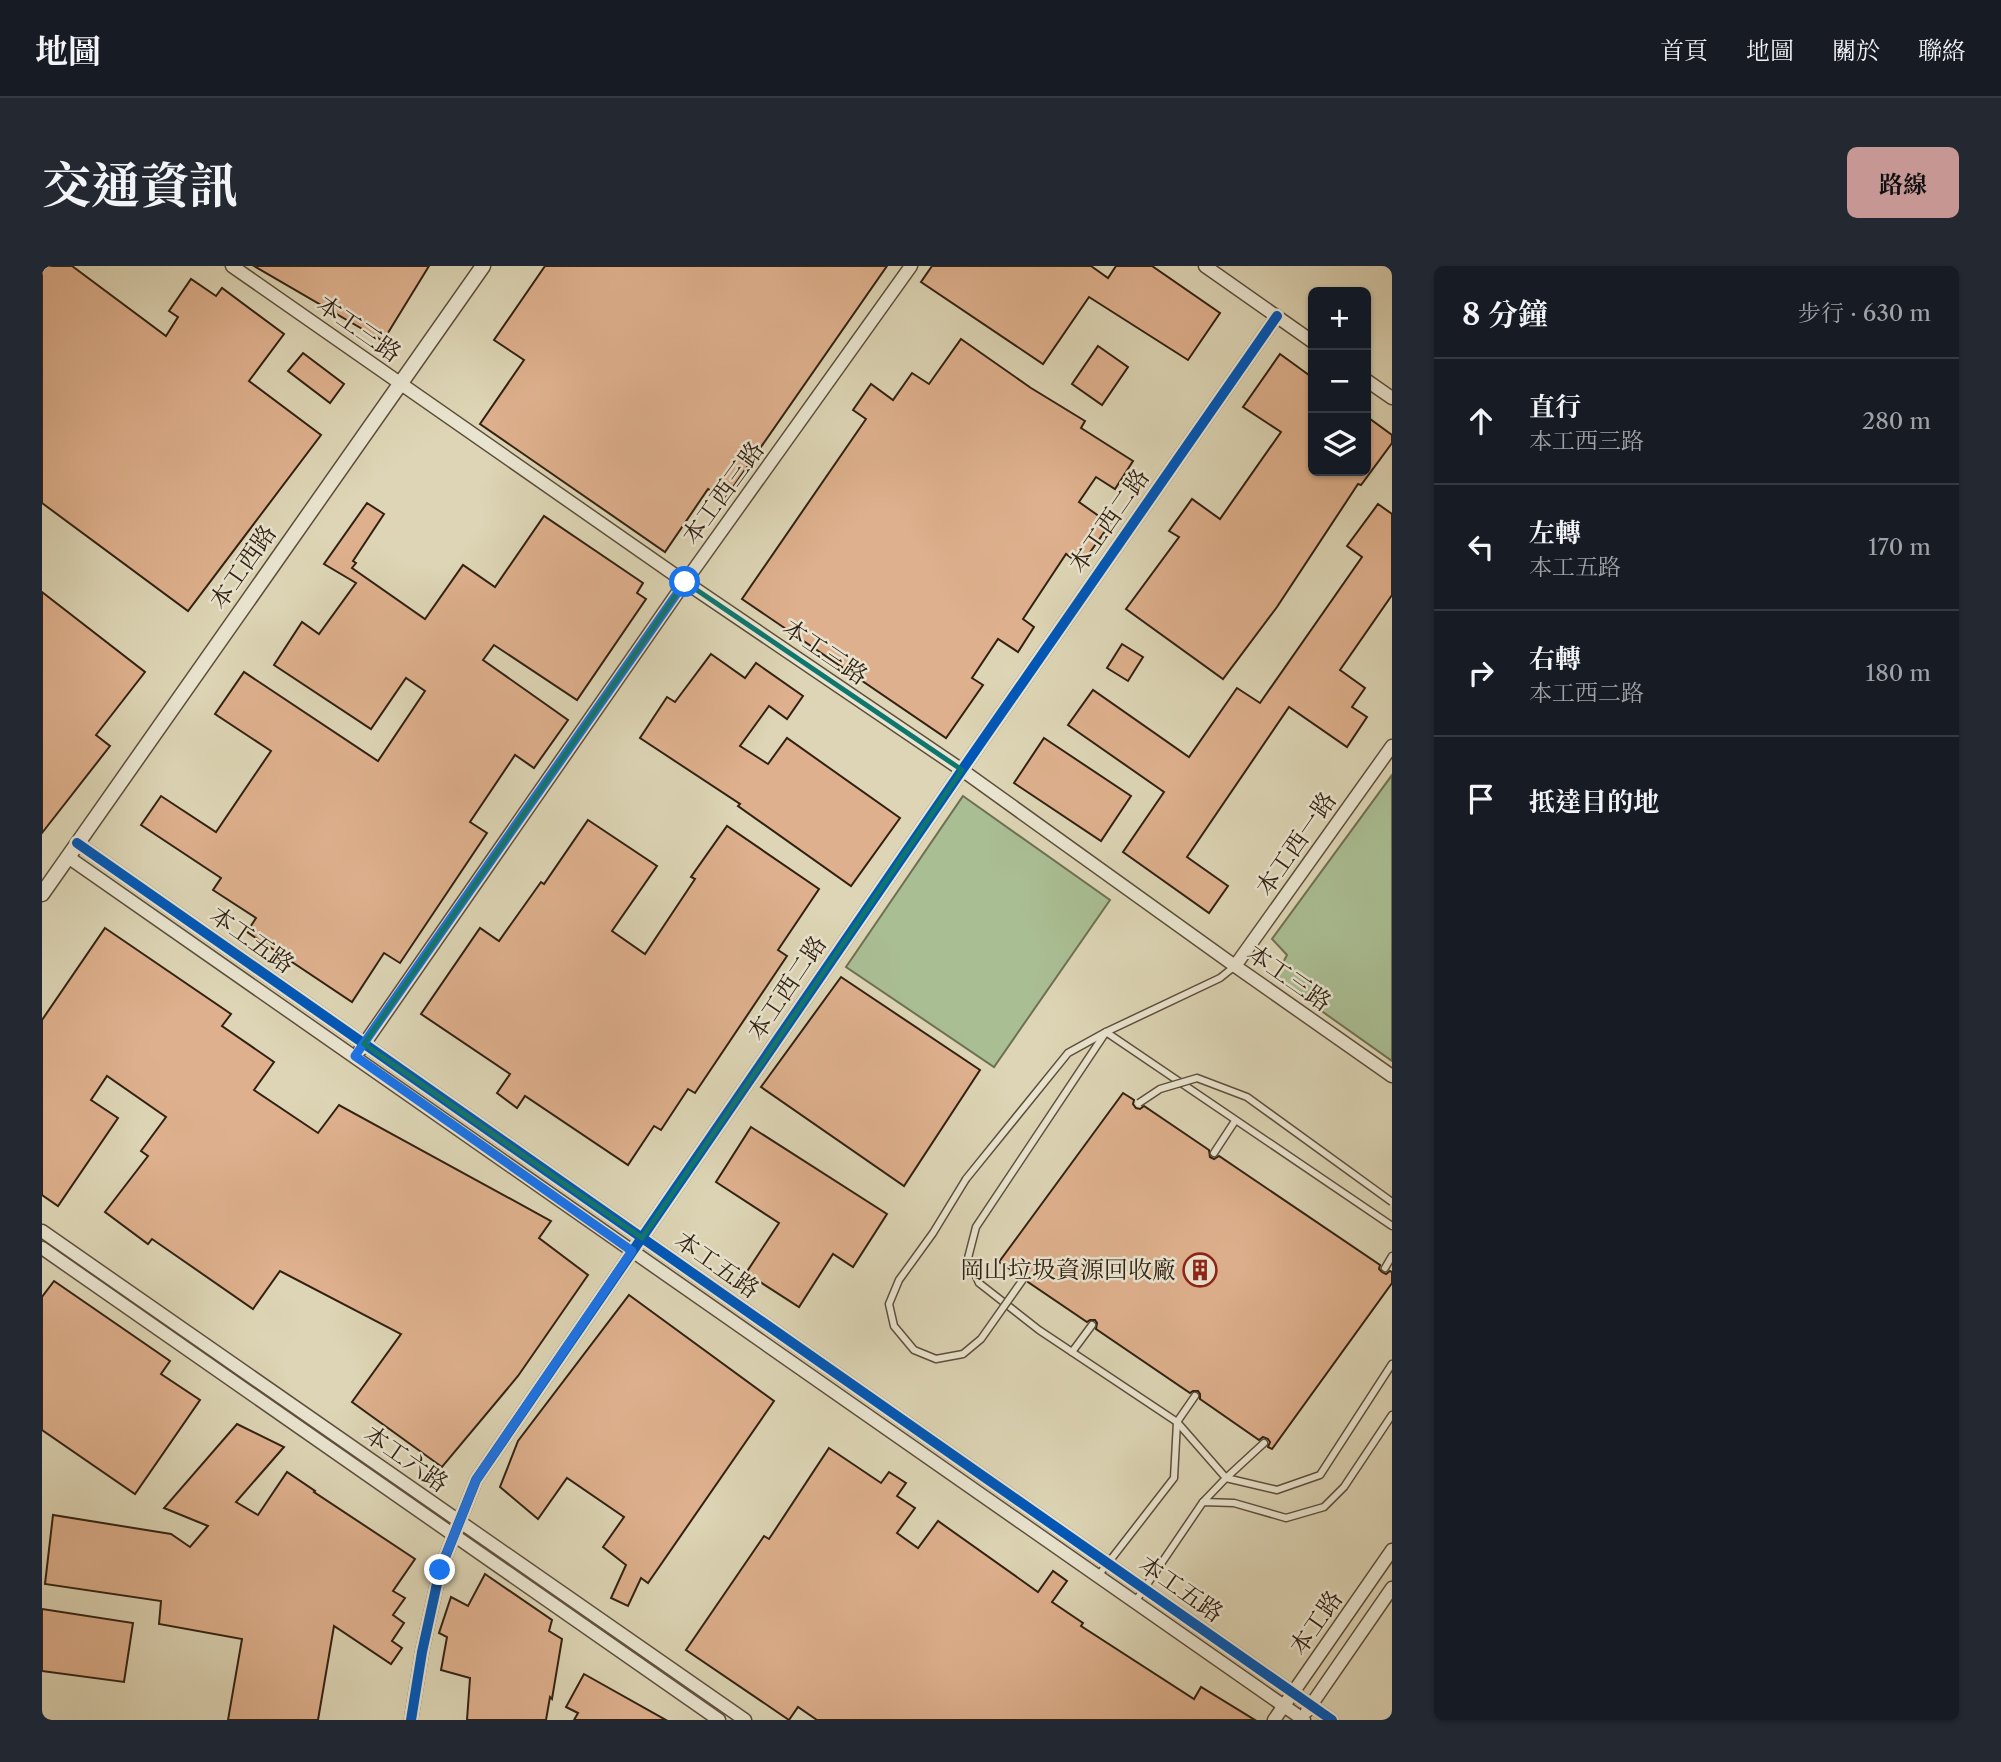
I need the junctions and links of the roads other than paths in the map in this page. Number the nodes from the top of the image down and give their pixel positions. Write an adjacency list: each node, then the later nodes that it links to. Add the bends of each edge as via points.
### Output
1 (232, 266): 7 (street, 本工三路)
2 (483, 266): 7 (street, 本工西路)
3 (911, 266): 10 (street, 本工西三路)
4 (1205, 266): 5 (street)
5 (1277, 316): 6 (street); 12 (street, 本工西二路)
6 (1308, 338)
7 (400, 383): 10 (street, 本工三路); 13 (street, 本工西路)
8 (1371, 383): 9 (street)
9 (1392, 398)
10 (685, 582): 12 (street, 本工三路); 18 (street, 本工西三路)
11 (1392, 746): 16 (street, 本工西一路)
12 (962, 770): 16 (street, 本工三路); 27 (street, 本工西二路)
13 (77, 844): 14 (street, 本工西路); 18 (street, 本工五路)
14 (68, 857): 15 (street, 本工西路); 19 (street, 本工五路)
15 (42, 894)
16 (1235, 966): 17 (lane, via 1220,978); 20 (street, 本工三路)
17 (1106, 1032): 22 (lane); 32 (lane, bridge, via 1068,1053 966,1179 899,1280 889,1304 894,1326 914,1350 936,1359 963,1354 982,1339); 34 (lane, via 976,1227 968,1258 979,1283)
18 (364, 1044): 19 (street, 本工西三路); 27 (street, 本工五路)
19 (355, 1056): 29 (street, 本工五路)
20 (1392, 1076)
21 (1139, 1103): 24 (lane, bridge, via 1160,1089 1197,1078 1247,1097)
22 (1235, 1121): 23 (lane); 25 (lane)
23 (1214, 1153)
24 (1392, 1202)
25 (1392, 1226)
26 (42, 1231): 42 (street, 本工六路)
27 (642, 1238): 29 (street, 本工西二路); 45 (street, 本工五路)
28 (42, 1248): 43 (street, 本工六路)
29 (632, 1251): 42 (street, 本工西二路, via 476,1480); 46 (street, 本工五路)
30 (1392, 1256): 31 (lane)
31 (1385, 1268)
32 (1024, 1278)
33 (1092, 1325): 34 (lane)
34 (1072, 1352): 38 (lane)
35 (1392, 1364): 40 (lane, via 1320,1475 1277,1490)
36 (1195, 1396): 38 (lane)
37 (1392, 1415): 41 (lane, via 1344,1487 1324,1507 1286,1518 1234,1503)
38 (1177, 1422): 40 (lane); 45 (lane, via 1174,1478)
39 (1264, 1443): 40 (lane)
40 (1226, 1478): 41 (lane)
41 (1203, 1502): 48 (lane)
42 (460, 1522): 43 (street, 本工西二路); 55 (street, 本工六路)
43 (454, 1536): 53 (street, 本工西二路, via 440,1570); 54 (street, 本工六路)
44 (1392, 1550): 50 (street, 本工路)
45 (1108, 1564): 46 (lane); 48 (street, 本工五路)
46 (1098, 1576): 49 (street, 本工五路)
47 (1392, 1588): 51 (street, 本工路)
48 (1144, 1589): 49 (lane); 50 (street, 本工五路)
49 (1135, 1602): 52 (street, 本工五路)
50 (1293, 1693): 51 (street, 本工五路); 52 (street, 本工路)
51 (1311, 1705): 57 (street, 本工路); 58 (street, 本工五路)
52 (1284, 1706): 56 (street, 本工路); 57 (street, 本工五路)
53 (411, 1720)
54 (719, 1720)
55 (746, 1720)
56 (1274, 1720)
57 (1302, 1720)
58 (1332, 1720)

